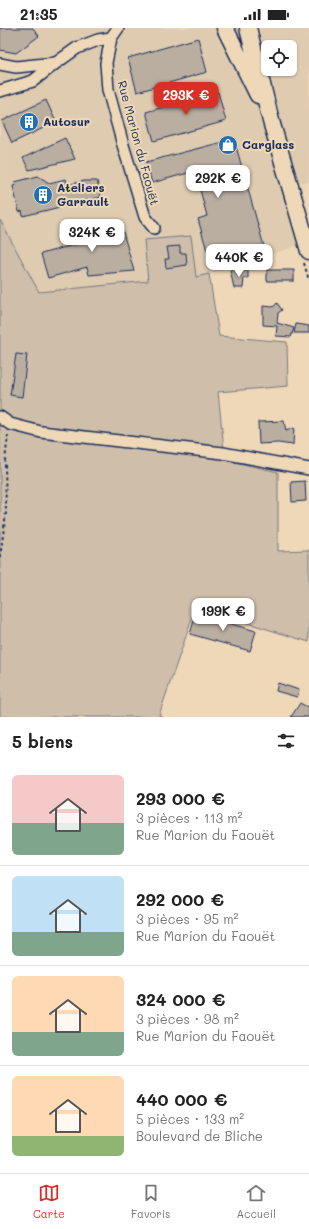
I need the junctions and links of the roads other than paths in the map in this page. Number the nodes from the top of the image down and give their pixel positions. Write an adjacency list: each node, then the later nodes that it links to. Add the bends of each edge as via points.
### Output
1 (118, 28): 4 (street, Rue Marion du Faouët)
2 (224, 28): 8 (main road)
3 (248, 28): 8 (main road)
4 (111, 38): 5 (street, via 77,48); 9 (street, Rue Marion du Faouët, via 106,63 108,90 145,217)
5 (56, 63): 6 (street, via 16,67); 7 (street, via 33,81)
6 (0, 64)
7 (0, 91)
8 (271, 122): 10 (main road)
9 (154, 228)
10 (309, 251)
11 (0, 417): 12 (street, via 10,424 41,432 222,453)
12 (309, 469)

